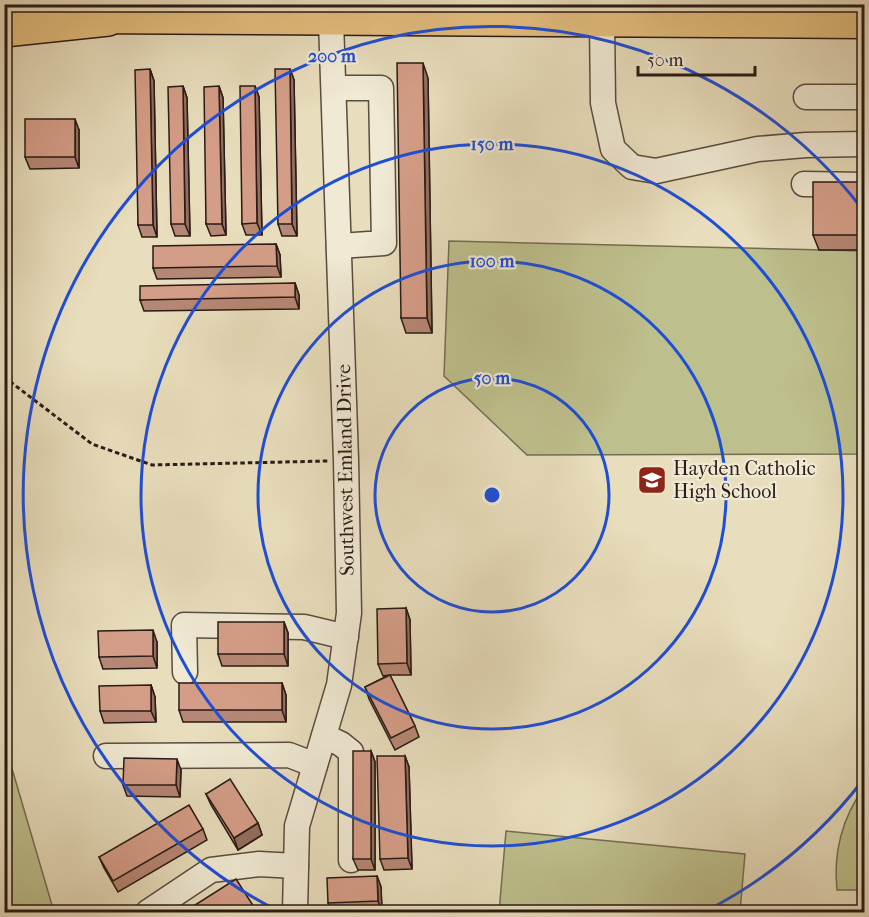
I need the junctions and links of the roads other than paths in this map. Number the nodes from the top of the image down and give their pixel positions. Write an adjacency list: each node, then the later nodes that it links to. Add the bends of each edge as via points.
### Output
1 (49, 11): 2 (main road); 6 (main road)
2 (106, 12): 3 (main road); 10 (highway)
3 (173, 12): 4 (main road)
4 (283, 12): 7 (main road)
5 (406, 13): 7 (main road); 8 (main road)
6 (4, 15)
7 (331, 21): 11 (street, Southwest Emland Drive)
8 (602, 22): 9 (main road); 14 (street, via 603,103 613,149 632,167 656,171 759,149)
9 (864, 24)
10 (4, 30)
11 (334, 88): 17 (street, Southwest Emland Drive); 17 (street, via 381,88 384,243)
12 (806, 97): 13 (street)
13 (864, 97)
14 (864, 144)
15 (804, 184): 16 (street)
16 (864, 185)
17 (339, 246): 18 (street, Southwest Emland Drive, via 349,613)
18 (346, 637): 19 (street, via 304,627 184,625); 20 (street, Southwest Emland Drive, via 339,685)
19 (185, 672)
20 (324, 736): 22 (street, Southwest Emland Drive); 23 (street, via 351,753)
21 (106, 756): 22 (street, via 289,755)
22 (315, 765): 24 (street, Southwest Emland Drive, via 297,826)
23 (351, 860)
24 (296, 866): 25 (street, via 259,864 212,870); 26 (street, Southwest Emland Drive)
25 (148, 912)
26 (294, 912)

